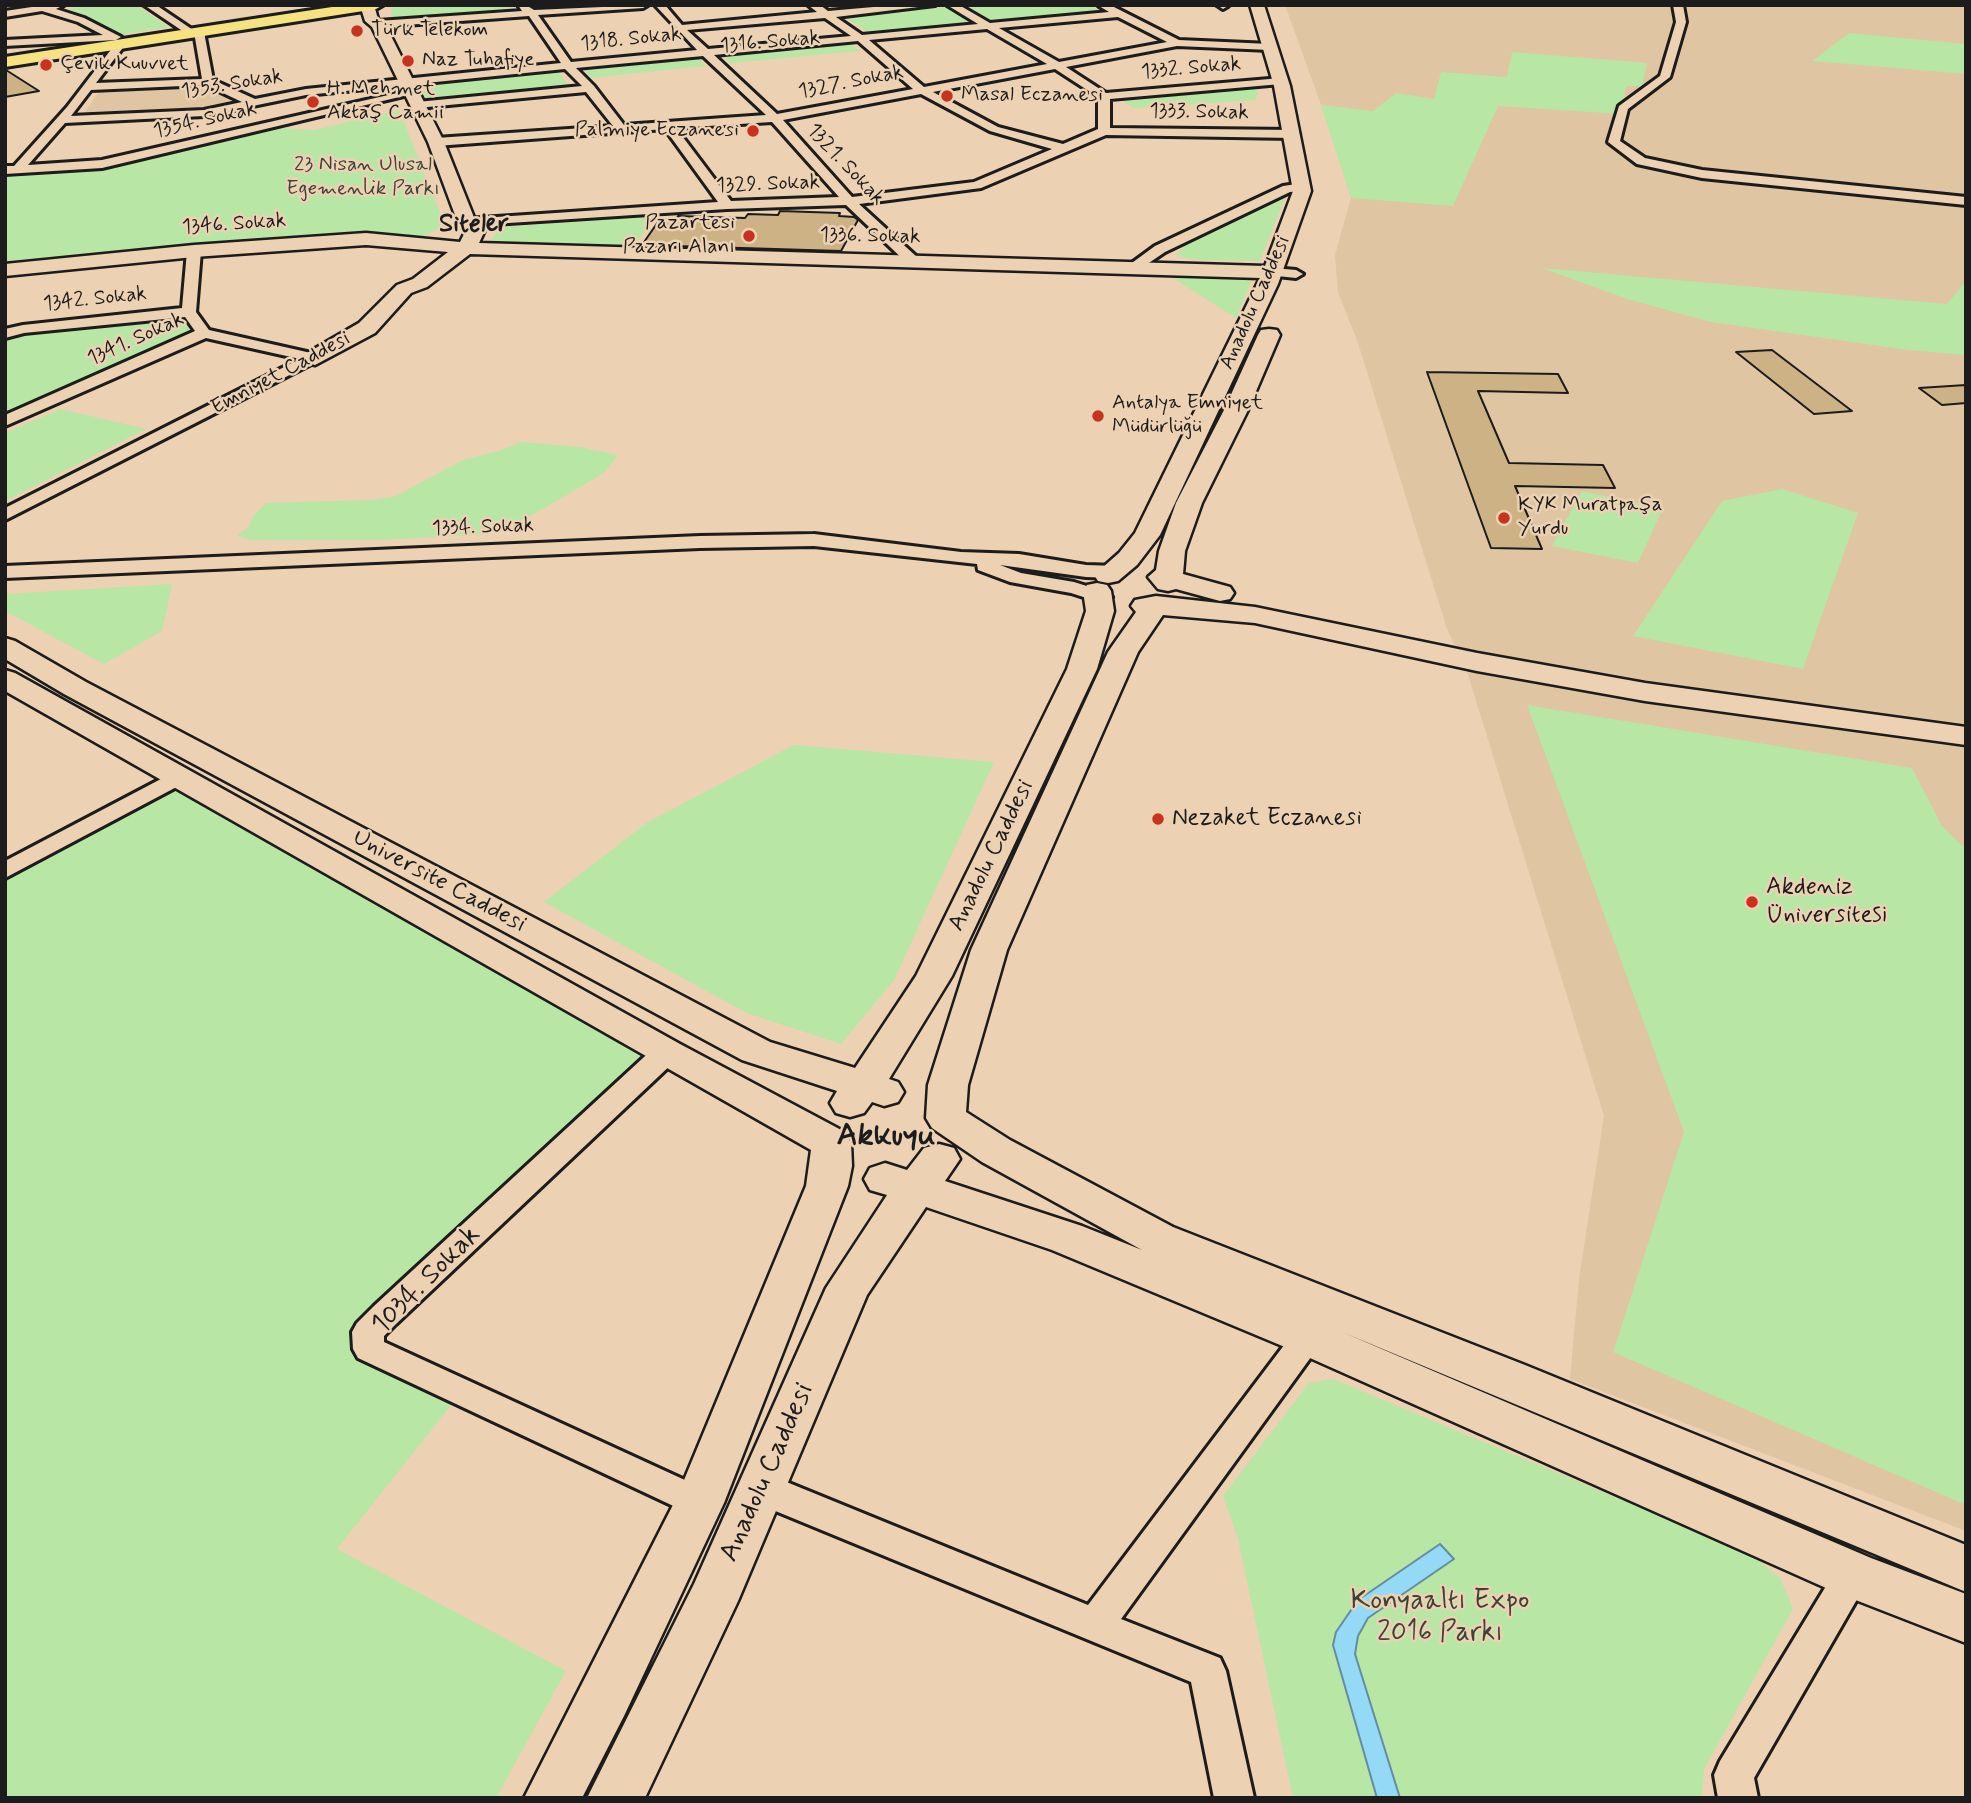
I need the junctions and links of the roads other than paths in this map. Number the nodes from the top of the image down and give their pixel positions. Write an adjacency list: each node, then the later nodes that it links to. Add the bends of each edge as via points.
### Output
1 (68, 5): 15 (street)
2 (149, 5): 23 (street)
3 (351, 5): 23 (main road)
4 (518, 5): 16 (street)
5 (643, 5): 16 (street)
6 (660, 5): 22 (street, 1321. Sokak)
7 (813, 5): 19 (street)
8 (930, 5): 19 (street)
9 (952, 5): 21 (street)
10 (1103, 5): 17 (street)
11 (1257, 5): 28 (street)
12 (1270, 5): 52 (street)
13 (1678, 5): 59 (street, via 1681,22 1665,77 1623,108 1614,142 1641,161 1702,174)
14 (373, 6): 20 (street, via 372,21); 23 (main road)
15 (44, 9): 18 (street); 25 (street, via 81,20)
16 (532, 13): 20 (street); 33 (street)
17 (1119, 13): 21 (street, 1318. Sokak); 27 (street)
18 (5, 14)
19 (829, 15): 22 (street); 24 (street)
20 (378, 24): 42 (street)
21 (987, 25): 24 (street, 1318. Sokak); 35 (street)
22 (679, 28): 29 (street, 1321. Sokak)
23 (194, 31): 25 (main road); 38 (street)
24 (860, 38): 29 (street, 1318. Sokak); 30 (street)
25 (119, 41): 26 (street); 32 (main road); 40 (street)
26 (5, 43)
27 (1177, 43): 28 (street, 1327. Sokak); 35 (street, 1327. Sokak)
28 (1270, 47): 37 (street)
29 (706, 52): 33 (street, 1318. Sokak); 34 (street, 1321. Sokak)
30 (876, 52): 31 (street); 41 (street)
31 (863, 54)
32 (5, 60)
33 (568, 66): 39 (street); 42 (street, 1318. Sokak)
34 (727, 66): 36 (street, 1316. Sokak); 46 (street, 1321. Sokak)
35 (1058, 66): 41 (street, 1327. Sokak); 43 (street)
36 (707, 68)
37 (1281, 81): 43 (street, 1332. Sokak); 51 (street)
38 (208, 82): 40 (street); 44 (street)
39 (590, 83): 42 (street); 49 (street)
40 (90, 87): 47 (street)
41 (920, 89): 46 (street, 1327. Sokak); 55 (street, via 994,129)
42 (412, 93): 44 (street, 1353. Sokak, via 306,92); 53 (street, 1354. Sokak); 54 (street)
43 (1104, 96): 50 (street)
44 (254, 103): 45 (street, 1353. Sokak)
45 (204, 113): 47 (street, 1353. Sokak); 53 (street)
46 (775, 118): 48 (street, 1327. Sokak); 58 (street, 1321. Sokak)
47 (63, 120): 56 (street)
48 (668, 125): 49 (street, 1327. Sokak); 60 (street)
49 (620, 128): 54 (street, 1327. Sokak)
50 (1104, 131): 51 (street, 1333. Sokak); 55 (street, 1329. Sokak)
51 (1293, 134): 57 (street)
52 (1311, 136)
53 (213, 140): 56 (street, 1354. Sokak, via 102,164)
54 (436, 142): 61 (street)
55 (1063, 148): 58 (street, 1329. Sokak, via 977,186)
56 (11, 169)
57 (1303, 187): 64 (street, via 1287,189 1160,249); 65 (street, Anadolu Caddesi)
58 (849, 201): 60 (street, 1329. Sokak); 63 (street, 1321. Sokak)
59 (1966, 201)
60 (727, 205): 61 (street, 1329. Sokak)
61 (457, 237): 62 (street, 1346. Sokak); 63 (street, 1336. Sokak); 70 (street, Emniyet Caddesi, via 420,283 404,289 367,328)
62 (194, 251): 66 (street, 1346. Sokak); 67 (street, 1341. Sokak)
63 (913, 261): 64 (street, 1336. Sokak)
64 (1132, 268): 65 (street, 1336. Sokak)
65 (1290, 268): 75 (street, Anadolu Caddesi, via 1147,535); 76 (street, Anadolu Caddesi, via 1236,410 1189,503)
66 (5, 270)
67 (189, 312): 68 (street, 1341. Sokak); 69 (street, 1342. Sokak)
68 (204, 333): 70 (street); 71 (street, 1341. Sokak)
69 (5, 334)
70 (315, 358): 72 (street, Emniyet Caddesi)
71 (7, 418)
72 (5, 515)
73 (961, 558): 74 (street, 1334. Sokak, via 869,544 801,540); 75 (street, 1334. Sokak, via 1019,560); 75 (street, 1334. Sokak, via 1017,578 1074,588)
74 (5, 572)
75 (1106, 584): 76 (street, via 1141,571); 84 (street, Anadolu Caddesi, via 1082,669 934,976)
76 (1159, 593): 79 (street); 80 (street, via 1190,607 1255,615 1645,692); 85 (street, Anadolu Caddesi, via 1123,652 989,950)
77 (5, 647): 84 (street, Universite Caddesi)
78 (5, 679): 81 (street, Universite Caddesi)
79 (1966, 715)
80 (1966, 736)
81 (177, 777): 82 (street); 83 (street, Universite Caddesi)
82 (5, 871)
83 (666, 1053): 84 (street, Universite Caddesi); 88 (street, 1034. Sokak, via 384,1315 368,1332 369,1349)
84 (857, 1106): 85 (street, via 902,1092 936,1106); 85 (street, via 837,1157 849,1168 866,1175); 88 (street, Anadolu Caddesi)
85 (922, 1161): 86 (street, via 1067,1238); 87 (street, Anadolu Caddesi, via 849,1288); 89 (street, via 996,1151 1158,1239)
86 (1308, 1337): 90 (street); 92 (street)
87 (762, 1487): 92 (street); 94 (street, Anadolu Caddesi, via 712,1601)
88 (699, 1503): 93 (street, Anadolu Caddesi)
89 (1966, 1569)
90 (1853, 1575): 91 (street); 96 (street, via 1734,1775)
91 (1966, 1619)
92 (1095, 1625): 95 (street, via 1207,1671)
93 (552, 1798)
94 (615, 1798)
95 (1234, 1798)
96 (1738, 1798)

